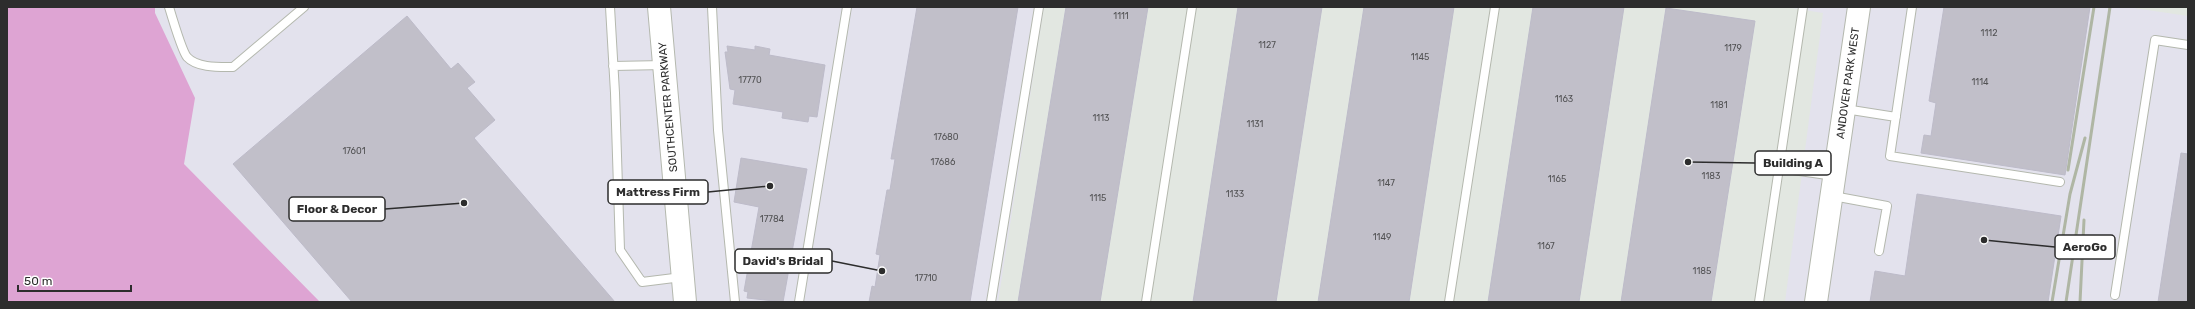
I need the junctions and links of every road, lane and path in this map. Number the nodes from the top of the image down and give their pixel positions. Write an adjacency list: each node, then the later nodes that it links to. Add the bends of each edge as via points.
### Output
1 (169, 7): 2 (lane, via 187,57 196,63 232,67)
2 (304, 7)
3 (610, 7): 15 (lane)
4 (659, 7): 14 (main road, SOUTHCENTER PARKWAY)
5 (712, 7): 25 (lane, via 718,130)
6 (847, 7): 26 (lane)
7 (1039, 7): 27 (lane)
8 (1192, 7): 28 (lane)
9 (1495, 7): 29 (lane)
10 (1803, 7): 18 (lane)
11 (1859, 7): 16 (main road, ANDOVER PARK WEST)
12 (1912, 7): 17 (lane)
13 (2188, 45): 23 (lane, via 2155,40)
14 (664, 65): 15 (lane); 22 (main road, SOUTHCENTER PARKWAY)
15 (613, 66): 22 (lane, via 620,250 642,282)
16 (1844, 109): 17 (lane); 20 (main road, ANDOVER PARK WEST)
17 (1896, 116): 19 (lane, via 1890,156)
18 (1779, 168): 20 (lane); 30 (lane)
19 (2060, 182)
20 (1833, 186): 21 (lane, via 1887,206); 31 (main road, ANDOVER PARK WEST)
21 (1879, 251)
22 (682, 277): 24 (main road, SOUTHCENTER PARKWAY)
23 (2115, 295)
24 (685, 302)
25 (735, 302)
26 (799, 302)
27 (991, 302)
28 (1146, 302)
29 (1449, 302)
30 (1759, 302)
31 (1816, 302)

